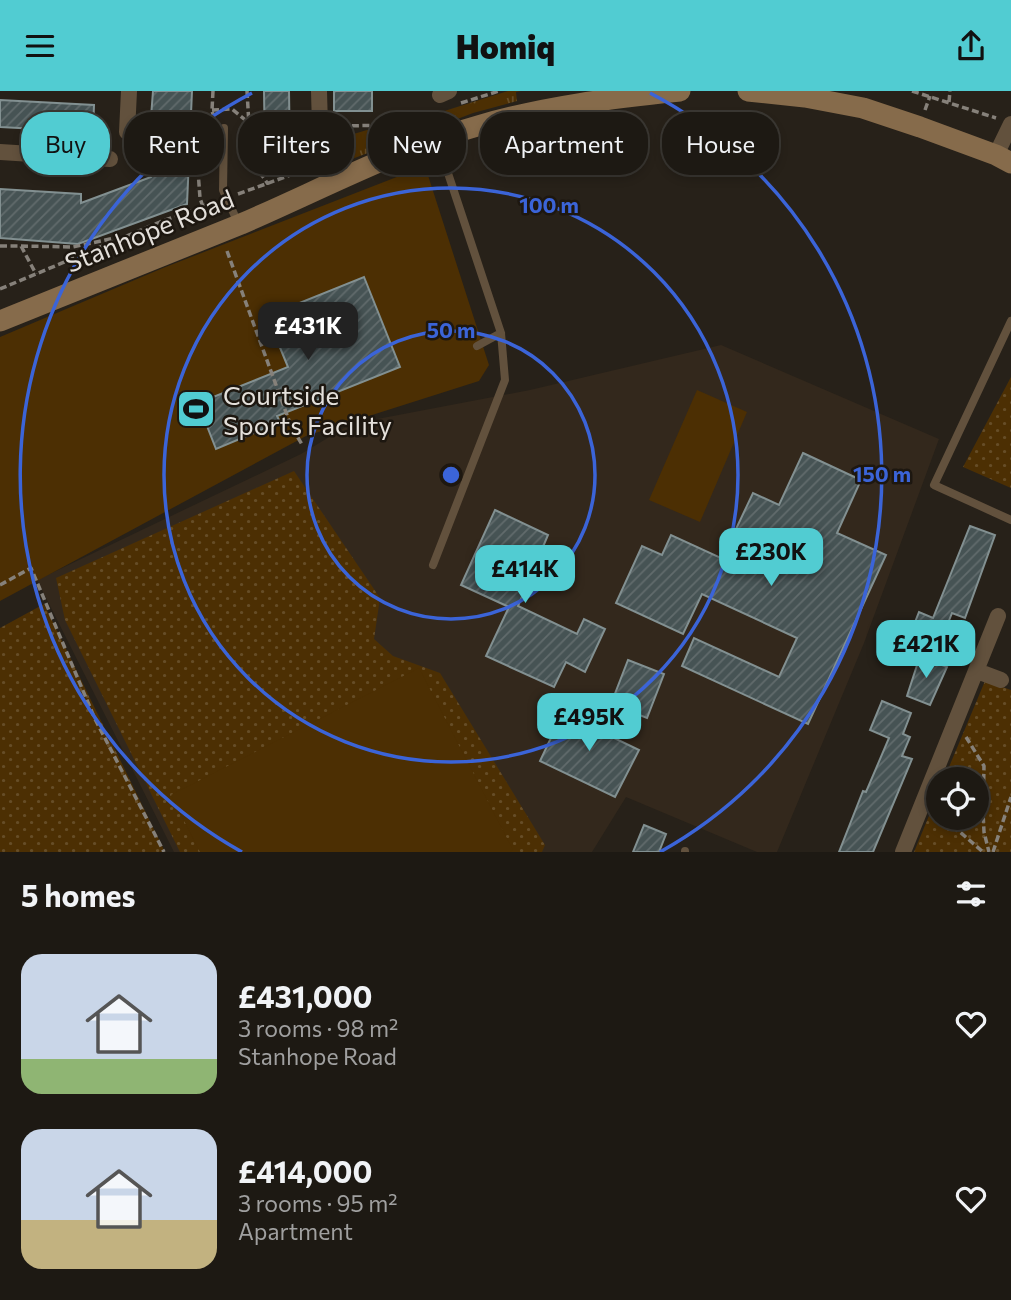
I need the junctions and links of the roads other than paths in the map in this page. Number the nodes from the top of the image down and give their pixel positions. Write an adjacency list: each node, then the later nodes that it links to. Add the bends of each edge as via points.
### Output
1 (129, 91): 6 (street)
2 (319, 91): 7 (street)
3 (680, 91): 5 (street, Stanhope Road)
4 (748, 91): 13 (street, via 863,108)
5 (601, 95): 10 (street, Stanhope Road)
6 (128, 112)
7 (319, 112)
8 (1011, 124): 13 (street)
9 (224, 128): 14 (lane)
10 (466, 131)
11 (0, 152): 12 (street)
12 (21, 153)
13 (1003, 159)
14 (224, 172)
15 (224, 175): 18 (lane)
16 (326, 175): 18 (street, Stanhope Road)
17 (449, 175): 21 (lane)
18 (230, 228): 19 (street, Stanhope Road)
19 (0, 321)
20 (1011, 321): 23 (lane, via 934,485)
21 (501, 333): 22 (lane); 24 (lane, via 505,380)
22 (477, 346)
23 (1011, 520)
24 (433, 565)
25 (998, 616): 26 (street)
26 (977, 671): 27 (street); 28 (street)
27 (1001, 680)
28 (902, 852)

